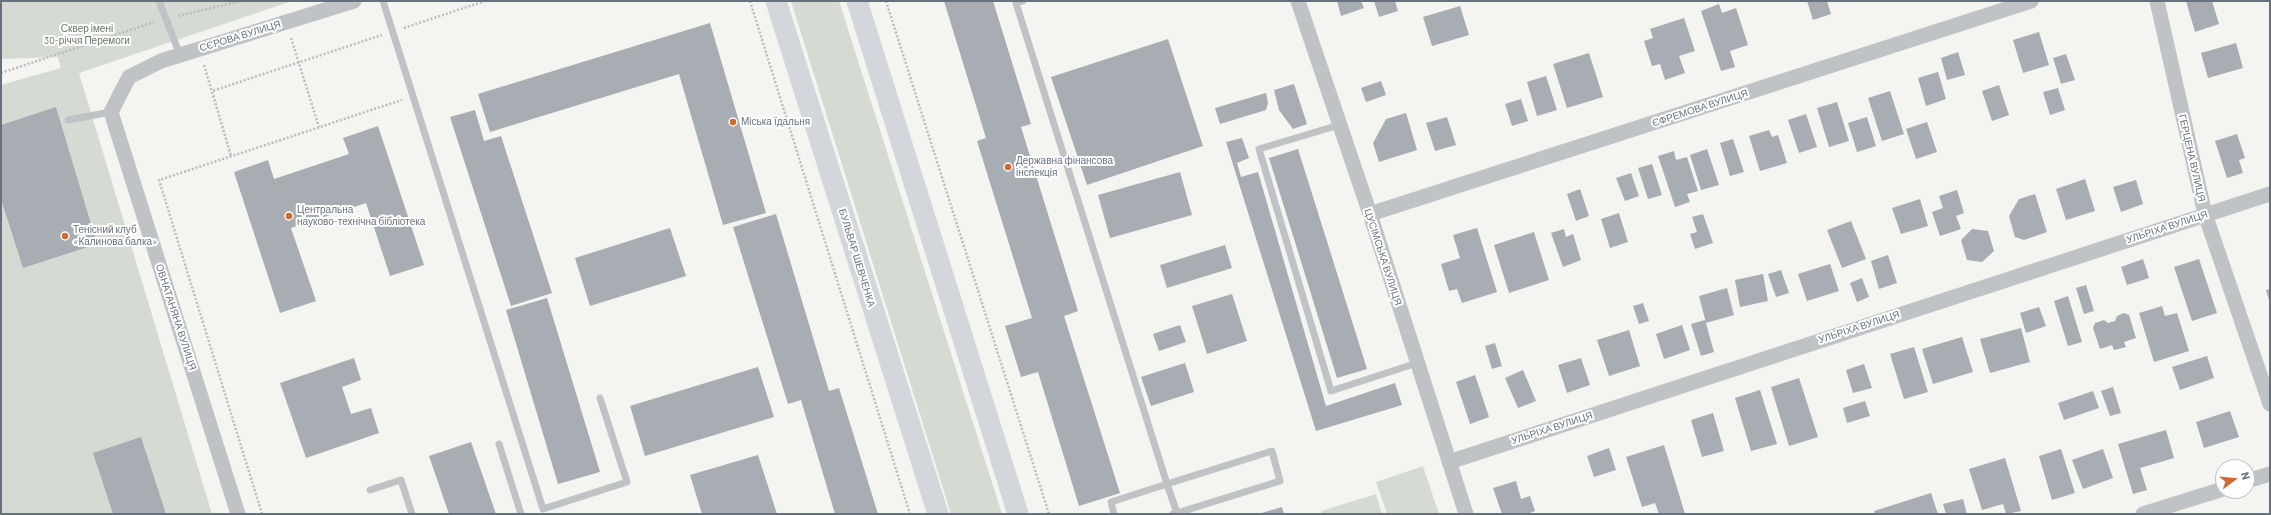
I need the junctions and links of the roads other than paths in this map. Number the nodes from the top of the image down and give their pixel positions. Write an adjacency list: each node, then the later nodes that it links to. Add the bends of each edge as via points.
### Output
1 (159, 1): 10 (lane)
2 (354, 1): 10 (street, СЄРОВА ВУЛИЦЯ)
3 (383, 1): 18 (lane, via 543,509 626,482)
4 (776, 1): 31 (main road, БУЛЬВАР ШЕВЧЕНКА)
5 (857, 1): 32 (main road)
6 (1023, 1): 24 (lane, via 1016,3)
7 (1298, 1): 13 (street, ЦУСІМСЬКА ВУЛИЦЯ)
8 (2031, 1): 15 (street, ЄФРЕМОВА ВУЛИЦЯ)
9 (2157, 1): 16 (street, ГЕРЦЕНА ВУЛИЦЯ)
10 (180, 55): 11 (street, СЄРОВА ВУЛИЦЯ, via 128,77)
11 (111, 112): 12 (lane); 28 (street, ОВНАТАНЯНА ВУЛИЦЯ)
12 (68, 120)
13 (1339, 125): 15 (street, ЦУСІМСЬКА ВУЛИЦЯ); 17 (lane, via 1260,149 1331,391)
14 (2270, 194): 16 (street, УЛЬРІХА ВУЛИЦЯ)
15 (1370, 214): 17 (street, ЦУСІМСЬКА ВУЛИЦЯ)
16 (2205, 214): 19 (street, ГЕРЦЕНА ВУЛИЦЯ); 21 (street, УЛЬРІХА ВУЛИЦЯ)
17 (1417, 363): 21 (street, ЦУСІМСЬКА ВУЛИЦЯ)
18 (600, 398)
19 (2270, 404)
20 (499, 444): 30 (lane)
21 (1449, 462): 34 (street, ЦУСІМСЬКА ВУЛИЦЯ)
22 (2270, 474): 23 (street)
23 (2255, 479)
24 (1167, 484): 27 (lane); 27 (lane, via 1272,451 1280,481); 33 (lane, via 1111,502)
25 (370, 490): 29 (lane, via 401,480)
26 (2215, 492): 35 (street)
27 (1175, 513)
28 (238, 514)
29 (412, 514)
30 (521, 514)
31 (938, 514)
32 (1018, 514)
33 (1114, 514)
34 (1466, 514)
35 (2144, 514)

